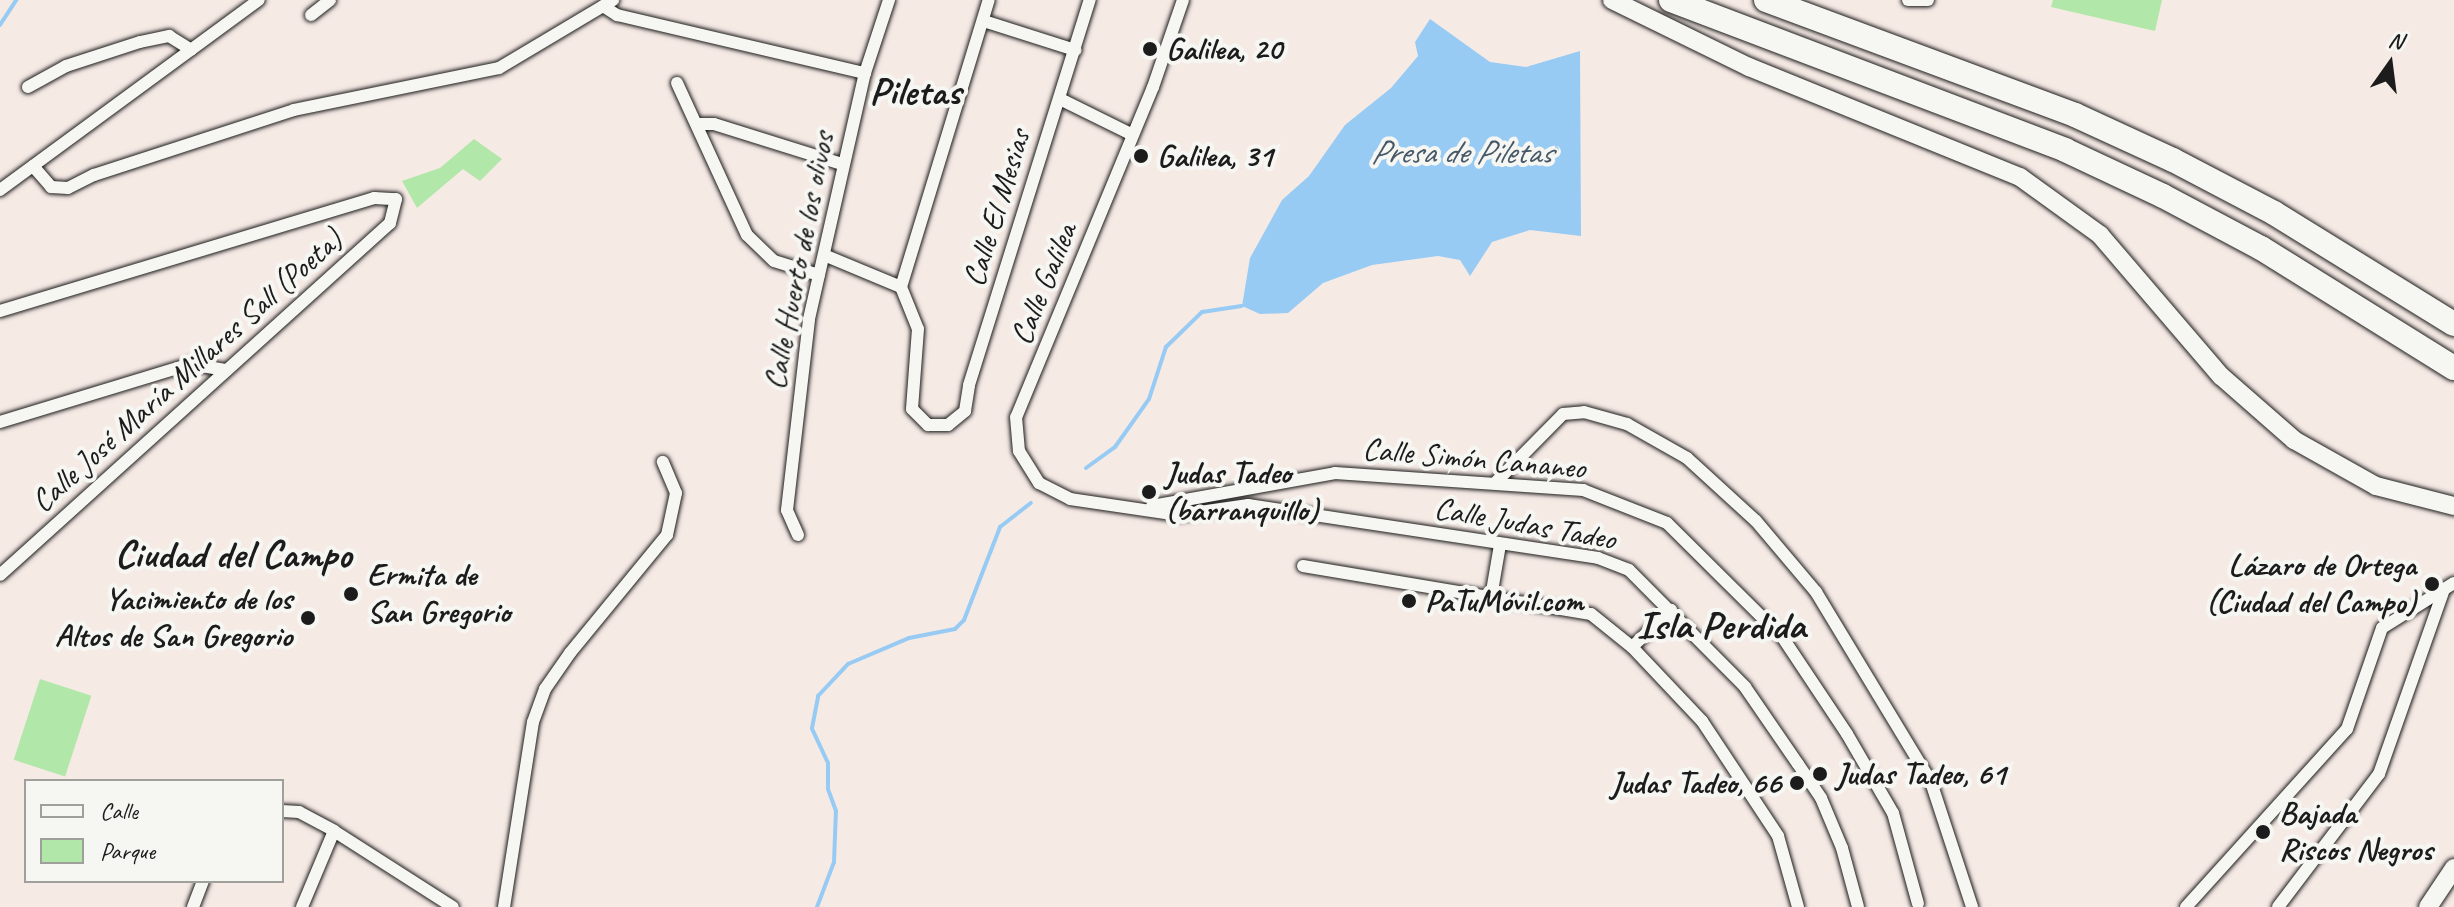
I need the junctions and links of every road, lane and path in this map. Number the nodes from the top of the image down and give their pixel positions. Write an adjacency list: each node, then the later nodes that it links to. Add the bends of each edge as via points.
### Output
1 (259, 0): 15 (street)
2 (330, 0): 13 (street)
3 (889, 0): 17 (street, Calle Huerto de los olivos)
4 (989, 0): 14 (street)
5 (1090, 0): 16 (street, Calle El Mesias)
6 (1183, 0): 22 (street, Calle Galilea)
7 (1612, 0): 36 (street, via 1749,67 2020,177 2100,235 2221,376 2294,440 2376,486)
8 (1671, 0): 31 (highway, via 2065,150 2163,196 2261,248)
9 (1766, 0): 30 (highway, via 2075,115 2173,160 2274,213)
10 (1908, 0): 11 (street)
11 (1926, 1)
12 (608, 3): 17 (street, via 617,15); 24 (street, via 499,68 294,110 68,188 51,187)
13 (311, 15)
14 (984, 21): 16 (street); 28 (street)
15 (191, 50): 19 (street, via 169,36 140,42 66,66); 24 (street)
16 (1075, 50): 20 (street, Calle El Mesias)
17 (865, 73): 23 (street, Calle Huerto de los olivos)
18 (677, 83): 21 (street)
19 (28, 87)
20 (1060, 99): 22 (street); 28 (street, Calle El Mesias, via 965,411 948,425 928,425 912,409 918,329)
21 (699, 124): 23 (street, via 714,124); 27 (street, via 747,235 774,261)
22 (1133, 135): 37 (street, Calle Galilea, via 1016,417 1019,451 1039,483 1070,499)
23 (842, 164): 26 (street, Calle Huerto de los olivos)
24 (33, 166): 25 (street)
25 (0, 190)
26 (824, 255): 27 (street, Calle Huerto de los olivos); 28 (street)
27 (819, 275): 38 (street, Calle Huerto de los olivos, via 802,362 787,510)
28 (901, 287)
29 (0, 311): 32 (street, Calle José María Millares Sall (Poeta), via 374,198 396,199 390,223)
30 (2454, 324)
31 (2454, 368)
32 (226, 370): 33 (street, via 191,364); 41 (street, Calle José María Millares Sall (Poeta))
33 (0, 422)
34 (663, 462): 54 (street, via 676,493 667,535 570,653 545,689 533,722)
35 (1496, 482): 37 (street, Calle Simón Cananeo, via 1335,473); 50 (street, Calle Simón Cananeo, via 1583,490 1623,503 1667,523 1713,567 1783,638 1847,734 1893,813); 57 (street, via 1563,414 1584,412 1627,424 1687,458 1756,521 1816,592 1931,782)
36 (2454, 506)
37 (1145, 507): 39 (street, Calle Judas Tadeo, via 1179,515 1248,505)
38 (798, 535)
39 (1500, 545): 43 (street); 44 (street, Calle Judas Tadeo, via 1598,558 1629,570)
40 (1303, 566): 43 (street)
41 (0, 575)
42 (2449, 586): 58 (street, via 2382,628 2347,729); 59 (street, via 2379,774)
43 (1491, 597): 45 (street, via 1591,614)
44 (1671, 610): 45 (street); 56 (street, Calle Judas Tadeo, via 1745,687 1821,798)
45 (1632, 647): 55 (street, via 1702,721 1778,836)
46 (284, 811): 47 (street, via 299,812)
47 (334, 831): 52 (street); 53 (street)
48 (2454, 868): 60 (street)
49 (202, 883): 51 (street)
50 (1918, 904)
51 (193, 907)
52 (302, 907)
53 (453, 907)
54 (504, 907)
55 (1798, 907)
56 (1858, 907)
57 (1972, 907)
58 (2186, 907)
59 (2278, 907)
60 (2428, 907)

